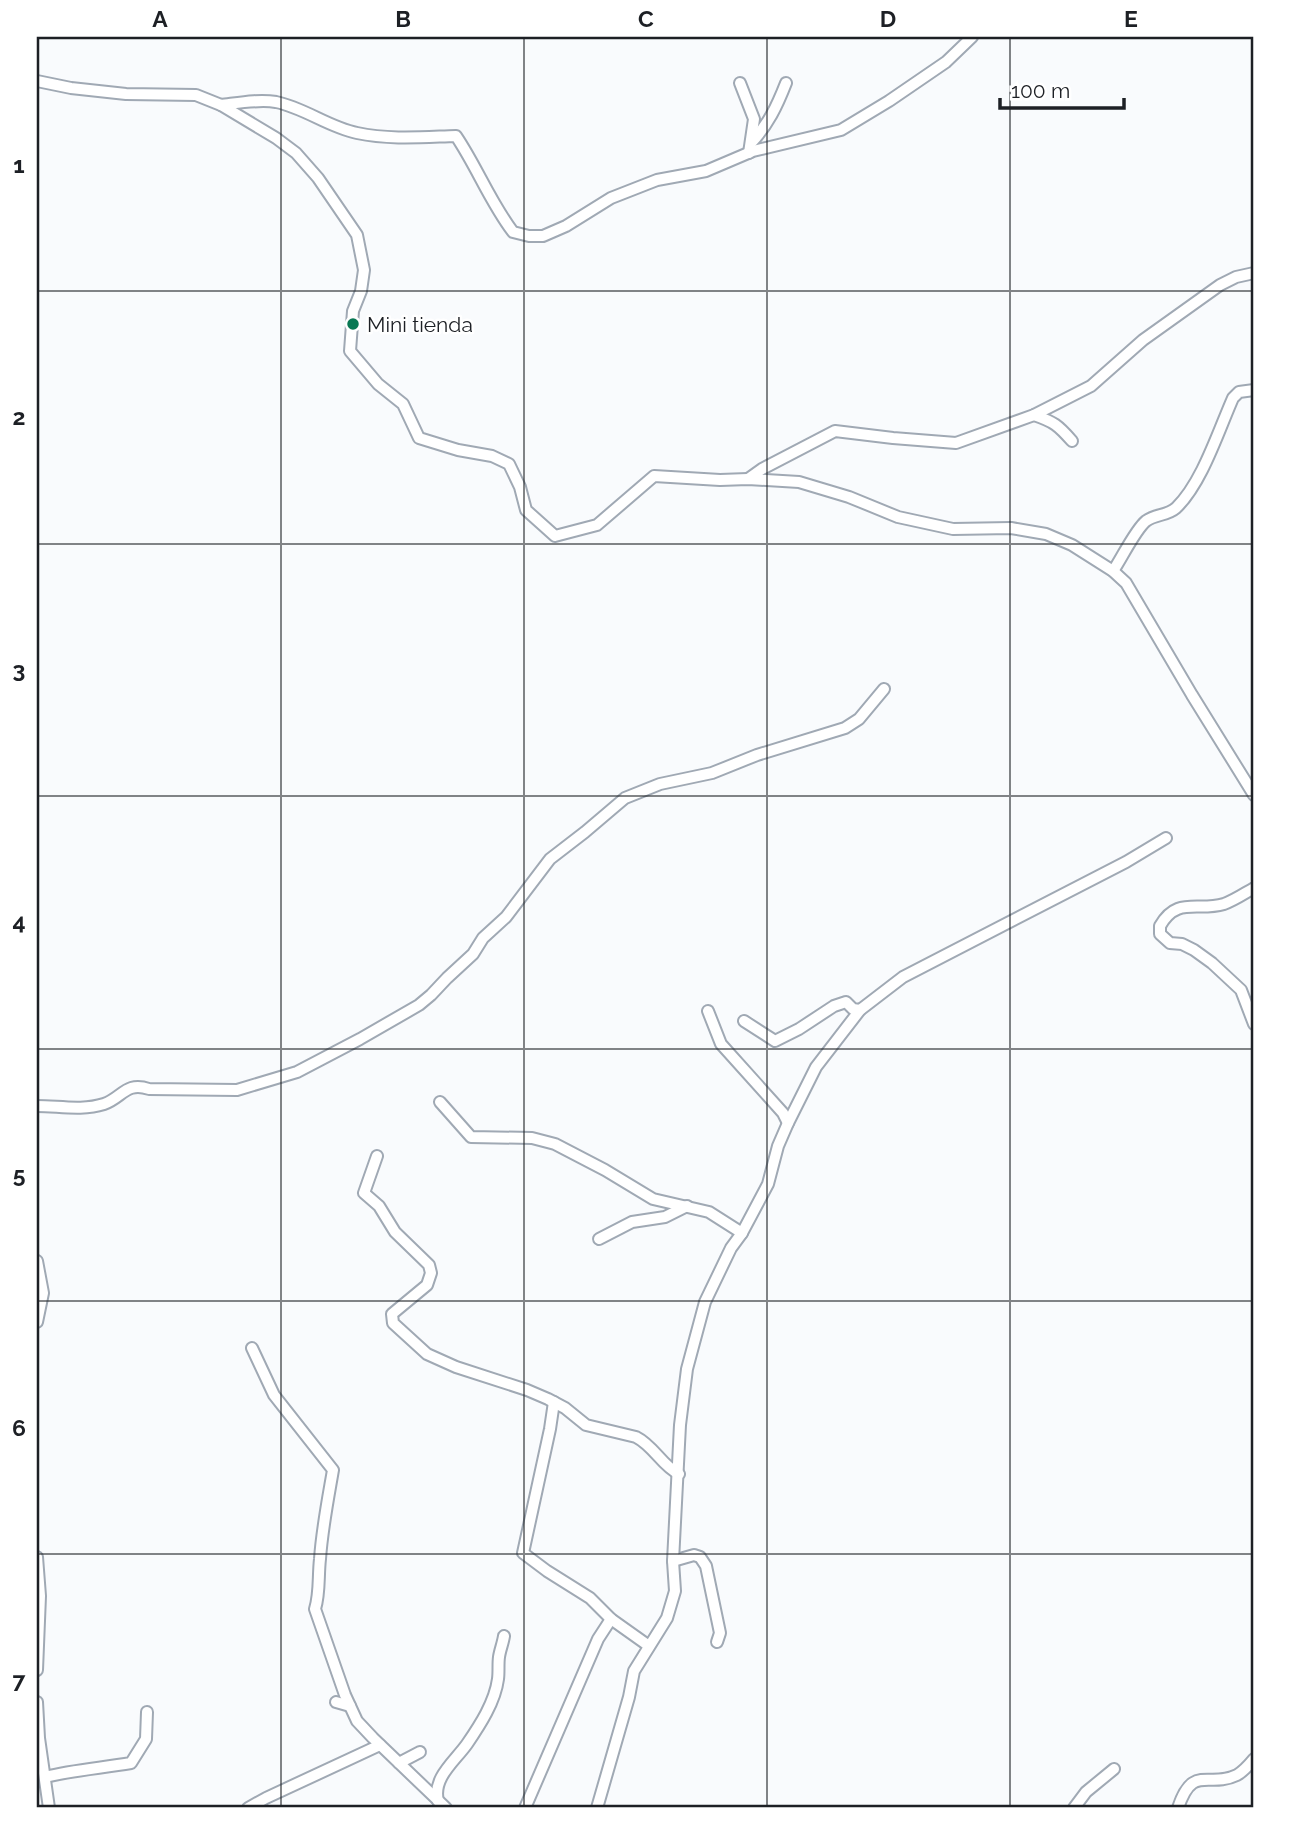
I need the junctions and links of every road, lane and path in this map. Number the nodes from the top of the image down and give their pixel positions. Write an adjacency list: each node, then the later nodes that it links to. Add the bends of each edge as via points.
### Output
1 (972, 37): 6 (street, via 946,62 841,130)
2 (37, 81): 5 (street, via 126,94 196,95)
3 (740, 83): 6 (street, via 754,119)
4 (786, 83): 6 (street, via 778,105)
5 (221, 105): 6 (street, via 273,101 357,133 396,138 456,136 499,214 513,232 529,236 543,236 611,198 657,180 706,171); 11 (street, via 296,153 357,234 365,270 353,311 350,351 378,384 403,404 419,438 509,464 526,510 555,536 597,525 654,476)
6 (750, 148)
7 (1254, 273): 9 (street, via 1220,285 1143,340 1091,386)
8 (1254, 390): 12 (street, via 1233,398 1196,482 1172,511 1143,525)
9 (1034, 415): 10 (street, via 1063,429); 11 (street, via 956,443 835,431)
10 (1072, 441)
11 (748, 480): 12 (street, via 799,482 898,517 953,529 1012,528 1046,534)
12 (1113, 571): 14 (street, via 1126,583)
13 (884, 689): 22 (street, via 859,719 845,728 625,798 550,859 506,917 426,1000 297,1072 233,1091 137,1087 93,1107)
14 (1254, 795)
15 (1166, 838): 17 (street, via 903,977)
16 (1254, 888): 20 (street, via 1225,904 1171,911 1160,934 1170,943 1194,950 1241,990)
17 (860, 1010): 19 (street, via 846,1002 834,1006 775,1041); 23 (street, via 816,1067)
18 (708, 1011): 23 (street, via 721,1044)
19 (744, 1021)
20 (1254, 1024)
21 (440, 1102): 25 (street, via 471,1137 532,1138 555,1144 653,1199)
22 (37, 1106)
23 (788, 1123): 26 (street, via 768,1184)
24 (377, 1156): 31 (street, via 364,1193 429,1265 431,1273 427,1285 392,1314 393,1323 427,1354)
25 (687, 1206): 26 (street, via 709,1212); 27 (street, via 664,1217 632,1222)
26 (742, 1233): 32 (street, via 705,1302 687,1369)
27 (599, 1239)
28 (37, 1261): 29 (street, via 43,1293)
29 (37, 1322)
30 (252, 1348): 42 (street, via 274,1395 333,1470 315,1609)
31 (554, 1402): 32 (street, via 586,1424 643,1441); 35 (street, via 523,1553 590,1598)
32 (678, 1474): 34 (street)
33 (37, 1557): 39 (street)
34 (673, 1561): 37 (street, via 694,1555 704,1561 720,1633); 38 (street, via 675,1591 667,1618)
35 (611, 1619): 38 (street); 54 (street, via 598,1639)
36 (504, 1636): 51 (street, via 494,1695 470,1740 443,1774 437,1797)
37 (717, 1642)
38 (649, 1646): 55 (street, via 634,1671)
39 (37, 1670)
40 (37, 1702): 49 (street)
41 (336, 1702): 42 (street)
42 (350, 1706): 44 (street, via 357,1721)
43 (148, 1712): 49 (street, via 146,1739 131,1763)
44 (380, 1745): 47 (street); 53 (street)
45 (419, 1752): 47 (street)
46 (1254, 1759): 57 (street, via 1229,1778 1193,1783 1183,1792)
47 (398, 1763): 51 (street)
48 (1114, 1769): 56 (street)
49 (45, 1777): 50 (street)
50 (42, 1791): 52 (street)
51 (442, 1805)
52 (50, 1808)
53 (248, 1808)
54 (525, 1808)
55 (597, 1808)
56 (1074, 1808)
57 (1178, 1808)

